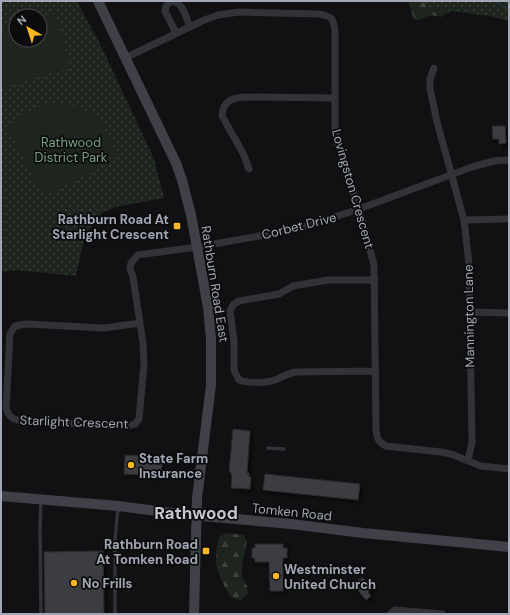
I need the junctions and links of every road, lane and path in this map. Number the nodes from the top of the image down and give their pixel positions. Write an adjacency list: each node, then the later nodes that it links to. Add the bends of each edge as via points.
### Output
1 (98, 1): 4 (street, Rathburn Road East)
2 (190, 27): 3 (street, Lovingston Crescent); 3 (street, via 180,4 171,1 165,11); 6 (street, Lovingston Crescent, via 210,18 232,13 327,15 335,23)
3 (176, 33): 4 (street, Lovingston Crescent)
4 (125, 58): 13 (street, Rathburn Road East, via 178,169)
5 (434, 68): 9 (street, Mannington Lane, via 430,90)
6 (334, 98): 8 (street, via 244,97 234,98 226,104 222,116); 10 (street, Lovingston Crescent, via 338,145)
7 (509, 160): 9 (street, Corbet Drive, via 494,161)
8 (249, 168)
9 (452, 174): 10 (street, Corbet Drive); 12 (street, Mannington Lane)
10 (359, 209): 13 (street, Corbet Drive, via 314,224); 15 (street, Lovingston Crescent, via 374,265)
11 (509, 219): 12 (street)
12 (464, 220): 16 (street, Mannington Lane, via 469,264)
13 (197, 247): 14 (street, Corbet Drive); 27 (street, Rathburn Road East, via 208,307 212,357)
14 (177, 250): 18 (street, Starlight Crescent, via 138,255 131,263)
15 (375, 280): 19 (street, Lovingston Crescent); 19 (street, via 328,280 293,286 278,294 239,301 230,311 234,370 239,380 271,382 296,372)
16 (469, 312): 17 (street); 22 (street, Mannington Lane, via 472,443)
17 (509, 313)
18 (140, 323): 18 (street, Starlight Crescent, via 144,343 144,364 139,419 135,424 118,426 23,421 15,420 8,414 6,408 10,334 16,326 26,324 104,328)
19 (376, 371): 22 (street, Lovingston Crescent, via 376,430 381,444 442,452)
20 (268, 448): 21 (lane)
21 (284, 449)
22 (468, 460): 23 (street, Lovingston Crescent, via 481,466)
23 (509, 469)
24 (1, 496): 25 (street, Tomken Road)
25 (41, 499): 26 (street, Tomken Road); 29 (lane)
26 (118, 506): 27 (street, Tomken Road); 30 (lane, via 115,540)
27 (196, 515): 28 (street, Tomken Road); 31 (street, Rathburn Road East)
28 (509, 547)
29 (41, 614)
30 (115, 614)
31 (194, 614)
32 (390, 614): 33 (street, via 395,610)
33 (442, 614)

